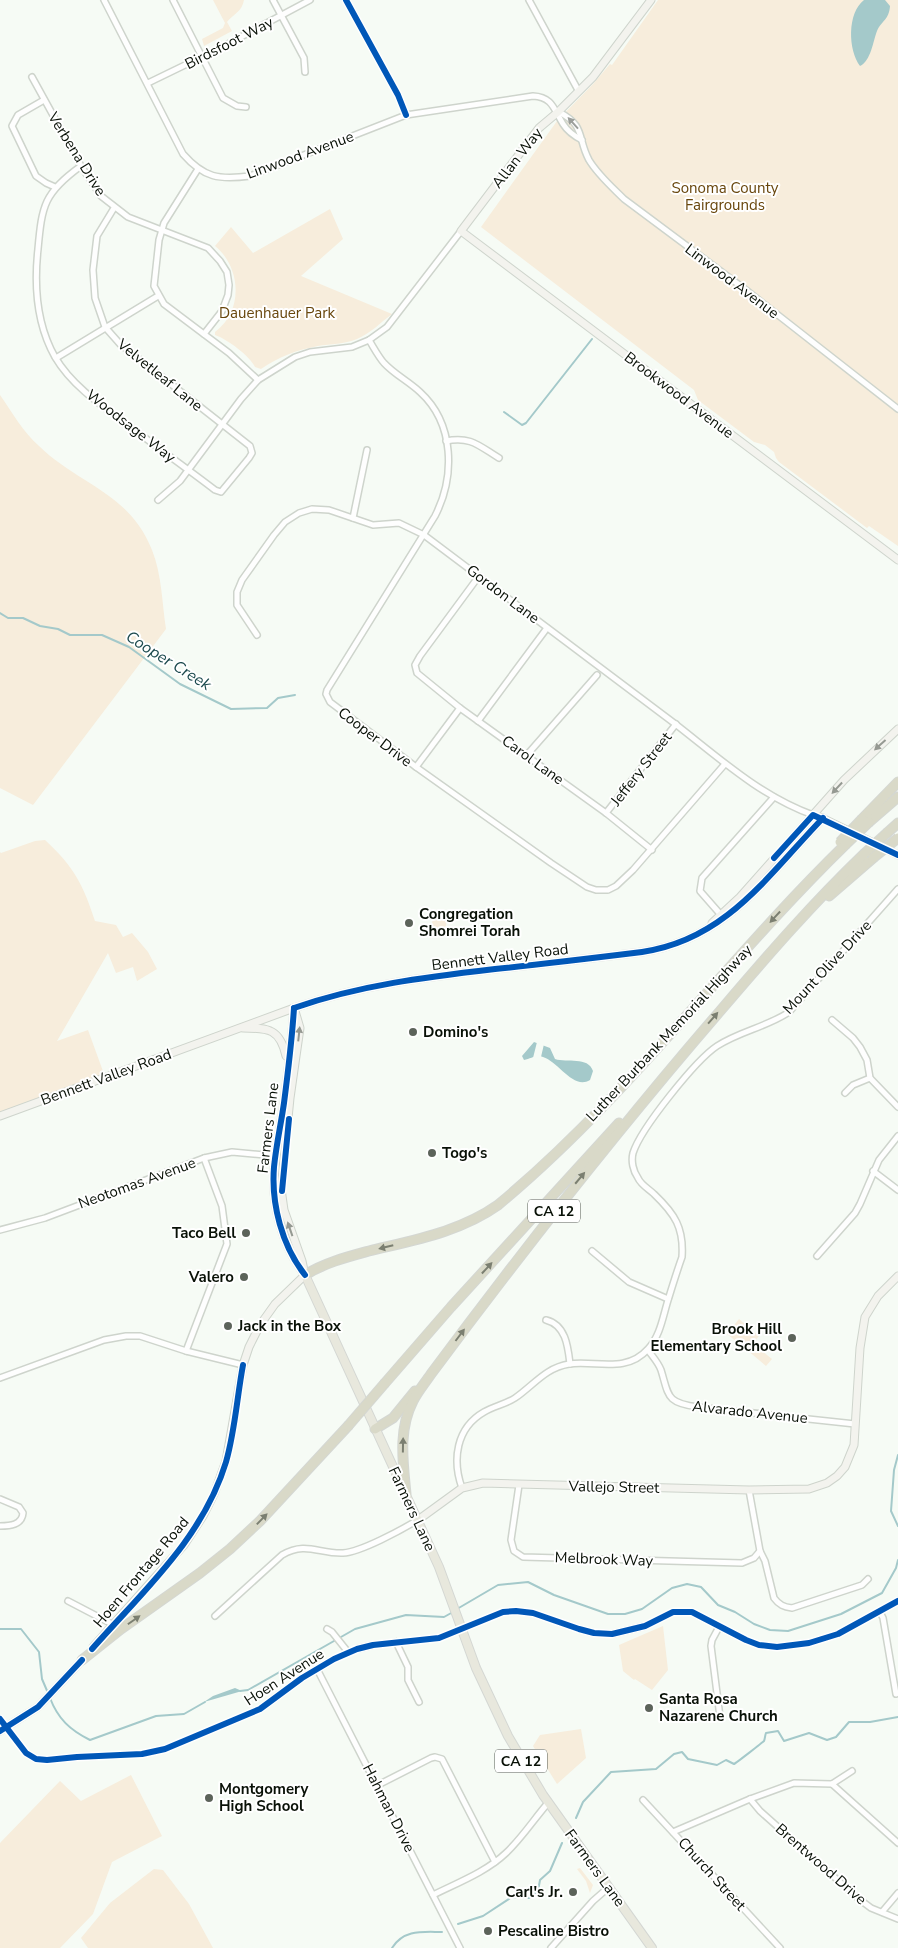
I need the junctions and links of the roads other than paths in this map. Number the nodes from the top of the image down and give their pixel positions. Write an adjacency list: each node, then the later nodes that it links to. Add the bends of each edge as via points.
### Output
1 (104, 0): 12 (street, Linwood Avenue)
2 (172, 0): 9 (street)
3 (272, 0): 8 (street)
4 (310, 0): 8 (street, Birdsfoot Way)
5 (346, 0): 17 (street)
6 (529, 0): 13 (street)
7 (651, 0): 13 (street, Allan Way, via 593,77)
8 (281, 16): 9 (street, Birdsfoot Way); 10 (street, via 304,58)
9 (203, 56): 12 (street, Birdsfoot Way); 15 (street, via 223,98 237,106)
10 (305, 72)
11 (32, 77): 14 (street, Verbena Drive)
12 (148, 83): 20 (street, Linwood Avenue, via 183,154)
13 (578, 90): 16 (street, Allan Way)
14 (44, 100): 19 (street, Verbena Drive); 21 (street, via 18,115 12,126 36,176)
15 (246, 106)
16 (558, 112): 17 (street, Linwood Avenue, via 544,99 532,96); 18 (street, Linwood Avenue, via 564,126); 18 (street, Linwood Avenue, one-way to 16, via 579,128 569,117); 24 (street, Allan Way, via 539,128)
17 (406, 115): 20 (street, Linwood Avenue, via 250,176 227,179)
18 (582, 140): 31 (street, Linwood Avenue, via 593,166 624,198)
19 (80, 166): 21 (street, Woodsage Way); 22 (street, Verbena Drive, via 100,196)
20 (198, 169): 23 (street)
21 (55, 187): 29 (street, Woodsage Way, via 44,209 36,267 42,324)
22 (114, 208): 23 (street, Verbena Drive); 26 (street, Velvetleaf Lane, via 97,236 92,270 95,298)
23 (162, 230): 25 (street, via 154,286); 27 (street, Verbena Drive, via 208,248 227,272 229,286 225,303)
24 (461, 231): 28 (street, via 387,327); 40 (street, Brookwood Avenue)
25 (158, 296): 26 (street); 27 (street)
26 (105, 327): 29 (street); 32 (street, Velvetleaf Lane, via 120,344)
27 (204, 334): 30 (street)
28 (369, 340): 30 (street, via 352,347 294,357); 33 (street, Cooper Drive, via 384,362 427,400 445,432)
29 (56, 358): 36 (street, Woodsage Way, via 100,405)
30 (258, 380): 32 (street)
31 (898, 409)
32 (222, 424): 36 (street); 36 (street, Velvetleaf Lane, via 250,446 252,453 249,458 221,492)
33 (446, 441): 35 (street, via 471,440); 39 (street, Cooper Drive, via 448,480 443,500)
34 (367, 450): 38 (street)
35 (499, 458)
36 (188, 470): 37 (street)
37 (158, 500)
38 (353, 518): 39 (street, Gordon Lane, via 373,525 399,523); 43 (street, Gordon Lane, via 329,510 312,509 285,522 242,580 237,592 237,605)
39 (424, 534): 41 (street, Gordon Lane); 51 (street, Cooper Drive, via 326,694 330,702)
40 (898, 560)
41 (479, 576): 42 (street, Gordon Lane); 45 (street, Carol Lane, via 415,665 420,677)
42 (547, 628): 46 (street); 47 (street, Gordon Lane)
43 (257, 634)
44 (597, 675): 49 (street)
45 (460, 708): 46 (street, Carol Lane); 51 (street)
46 (478, 721): 49 (street, Carol Lane)
47 (676, 724): 50 (street, Gordon Lane); 55 (street, Jeffery Street)
48 (898, 729): 56 (street, Bennett Valley Road, one-way to 56)
49 (526, 756): 55 (street, Carol Lane)
50 (725, 764): 53 (street, Gordon Lane); 61 (street, Cooper Drive)
51 (416, 767): 61 (street, Cooper Drive, via 587,887 604,890 616,885)
52 (898, 782): 58 (highway)
53 (774, 796): 56 (street, Gordon Lane); 64 (street, via 702,878 700,891)
54 (898, 796): 58 (highway, Luther Burbank Memorial Highway / CA 12)
55 (606, 813): 61 (street, Carol Lane)
56 (812, 814): 57 (street); 64 (street, Bennett Valley Road)
57 (822, 818): 62 (street); 65 (street, Bennett Valley Road, via 753,893 721,922)
58 (866, 821): 84 (highway, Luther Burbank Memorial Highway / CA 12, one-way to 84, bridge, via 623,1087 498,1205 458,1228 341,1259)
59 (898, 823): 66 (highway, Luther Burbank Memorial Highway / CA 12, bridge, via 834,883)
60 (898, 838): 66 (highway, bridge, via 836,889)
61 (652, 850)
62 (898, 854)
63 (898, 889): 86 (street, Mount Olive Drive, via 789,1012 710,1051 664,1102 633,1152 638,1179 672,1213 680,1230 682,1257)
64 (721, 915): 65 (street, Bennett Valley Road)
65 (707, 929): 67 (street, Bennett Valley Road, via 658,950 372,986)
66 (743, 984): 70 (highway, Luther Burbank Memorial Highway / CA 12, one-way to 66)
67 (294, 1008): 69 (street, Bennett Valley Road); 71 (street, Farmers Lane); 84 (street, one-way to 67, via 284,1210 281,1189 300,1028)
68 (832, 1020): 72 (street, via 853,1038 864,1053)
69 (238, 1028): 71 (street, via 265,1028 272,1032 284,1045); 75 (street, Bennett Valley Road)
70 (684, 1053): 92 (highway, CA 12, one-way to 70, via 553,1212); 115 (highway, one-way to 70, bridge, via 200,1574 260,1521)
71 (288, 1063): 77 (street, Farmers Lane)
72 (870, 1078): 73 (street); 74 (street)
73 (845, 1094)
74 (898, 1107)
75 (0, 1116)
76 (898, 1136): 79 (street)
77 (275, 1156): 78 (street, Neotomas Avenue, via 232,1152); 84 (street, Farmers Lane, via 274,1188 281,1226 296,1264)
78 (204, 1158): 81 (street, Neotomas Avenue, via 45,1218); 89 (street, via 222,1206 227,1244)
79 (873, 1171): 80 (street); 83 (street, via 855,1213)
80 (898, 1190)
81 (0, 1230)
82 (592, 1251): 86 (street, via 630,1282)
83 (817, 1256)
84 (305, 1275): 91 (street, Hoen Frontage Road, via 265,1317 252,1339); 95 (main road, Farmers Lane / CA 12)
85 (898, 1276): 94 (street, Vallejo Street, via 878,1296 866,1317 860,1348)
86 (668, 1299): 88 (street, Mount Olive Drive, via 660,1328)
87 (546, 1320): 90 (street, via 562,1332)
88 (648, 1350): 90 (street, via 618,1364); 94 (street, Alvarado Avenue, via 660,1369 667,1393 678,1403)
89 (186, 1351): 91 (street); 93 (street, via 140,1336 126,1336 104,1340)
90 (570, 1364): 97 (street, via 549,1370 515,1398 483,1413 467,1426 456,1458)
91 (243, 1365): 109 (street, Hoen Frontage Road, via 228,1452 207,1509 184,1545)
92 (431, 1374): 95 (highway, via 395,1416); 99 (highway, CA 12, one-way to 92, via 402,1450 404,1428 414,1401)
93 (0, 1378)
94 (855, 1424): 98 (street, Vallejo Street, via 850,1458 837,1476 827,1483 808,1489)
95 (375, 1429): 99 (main road, Farmers Lane / CA 12)
96 (520, 1485): 97 (street, Vallejo Street, via 484,1483); 98 (street, Vallejo Street); 103 (street, Melbrook Way, via 511,1540 514,1551 523,1557 742,1563)
97 (462, 1488): 101 (street, Vallejo Street)
98 (749, 1490): 103 (street)
99 (406, 1494): 101 (main road, Farmers Lane / CA 12)
100 (0, 1499): 102 (street, via 19,1507 23,1516 18,1523)
101 (418, 1520): 108 (street, Vallejo Street, via 345,1553 292,1549); 112 (main road, Farmers Lane / CA 12)
102 (0, 1526)
103 (760, 1551): 104 (street, via 774,1598 783,1607 792,1608 862,1585)
104 (868, 1579)
105 (68, 1601): 109 (street)
106 (898, 1601): 107 (street, Hoen Avenue)
107 (880, 1612): 110 (street, Hoen Avenue, via 838,1634 794,1646 759,1645); 117 (street)
108 (214, 1616)
109 (114, 1624): 115 (street, Hoen Frontage Road)
110 (720, 1627): 112 (street, Hoen Avenue, via 702,1616 683,1611 673,1612 634,1630 594,1633 533,1613 516,1611 498,1614); 119 (street, via 711,1646)
111 (327, 1629): 114 (street)
112 (463, 1630): 113 (street, Hoen Avenue, via 439,1638); 127 (main road, Farmers Lane / CA 12, via 494,1710 517,1755)
113 (396, 1642): 114 (street, Hoen Avenue, via 373,1644); 118 (street)
114 (348, 1652): 116 (street, Hoen Avenue)
115 (82, 1660): 121 (street, Hoen Frontage Road, via 38,1707)
116 (317, 1669): 121 (street, Hoen Avenue, via 254,1712 148,1753 40,1760 26,1753); 124 (street, Hahman Drive)
117 (896, 1694)
118 (419, 1702)
119 (720, 1717)
120 (0, 1719): 121 (street, Hoen Avenue)
121 (3, 1729)
122 (852, 1771): 123 (street)
123 (832, 1784): 125 (street, via 794,1783); 129 (street)
124 (378, 1785): 130 (street, via 435,1756 442,1759); 133 (street, Hahman Drive)
125 (750, 1799): 128 (street); 134 (street, Brentwood Drive, via 859,1899)
126 (643, 1800): 128 (street, Church Street)
127 (548, 1802): 130 (street); 131 (main road, Farmers Lane / CA 12)
128 (673, 1832): 139 (street, Church Street)
129 (898, 1843)
130 (495, 1862): 133 (street)
131 (609, 1887): 137 (street); 138 (main road, Farmers Lane / CA 12)
132 (898, 1893): 134 (street)
133 (433, 1895): 136 (street, Hahman Drive)
134 (882, 1912): 135 (street, Brentwood Drive)
135 (898, 1919)
136 (460, 1948)
137 (551, 1948)
138 (652, 1948)
139 (780, 1948)

